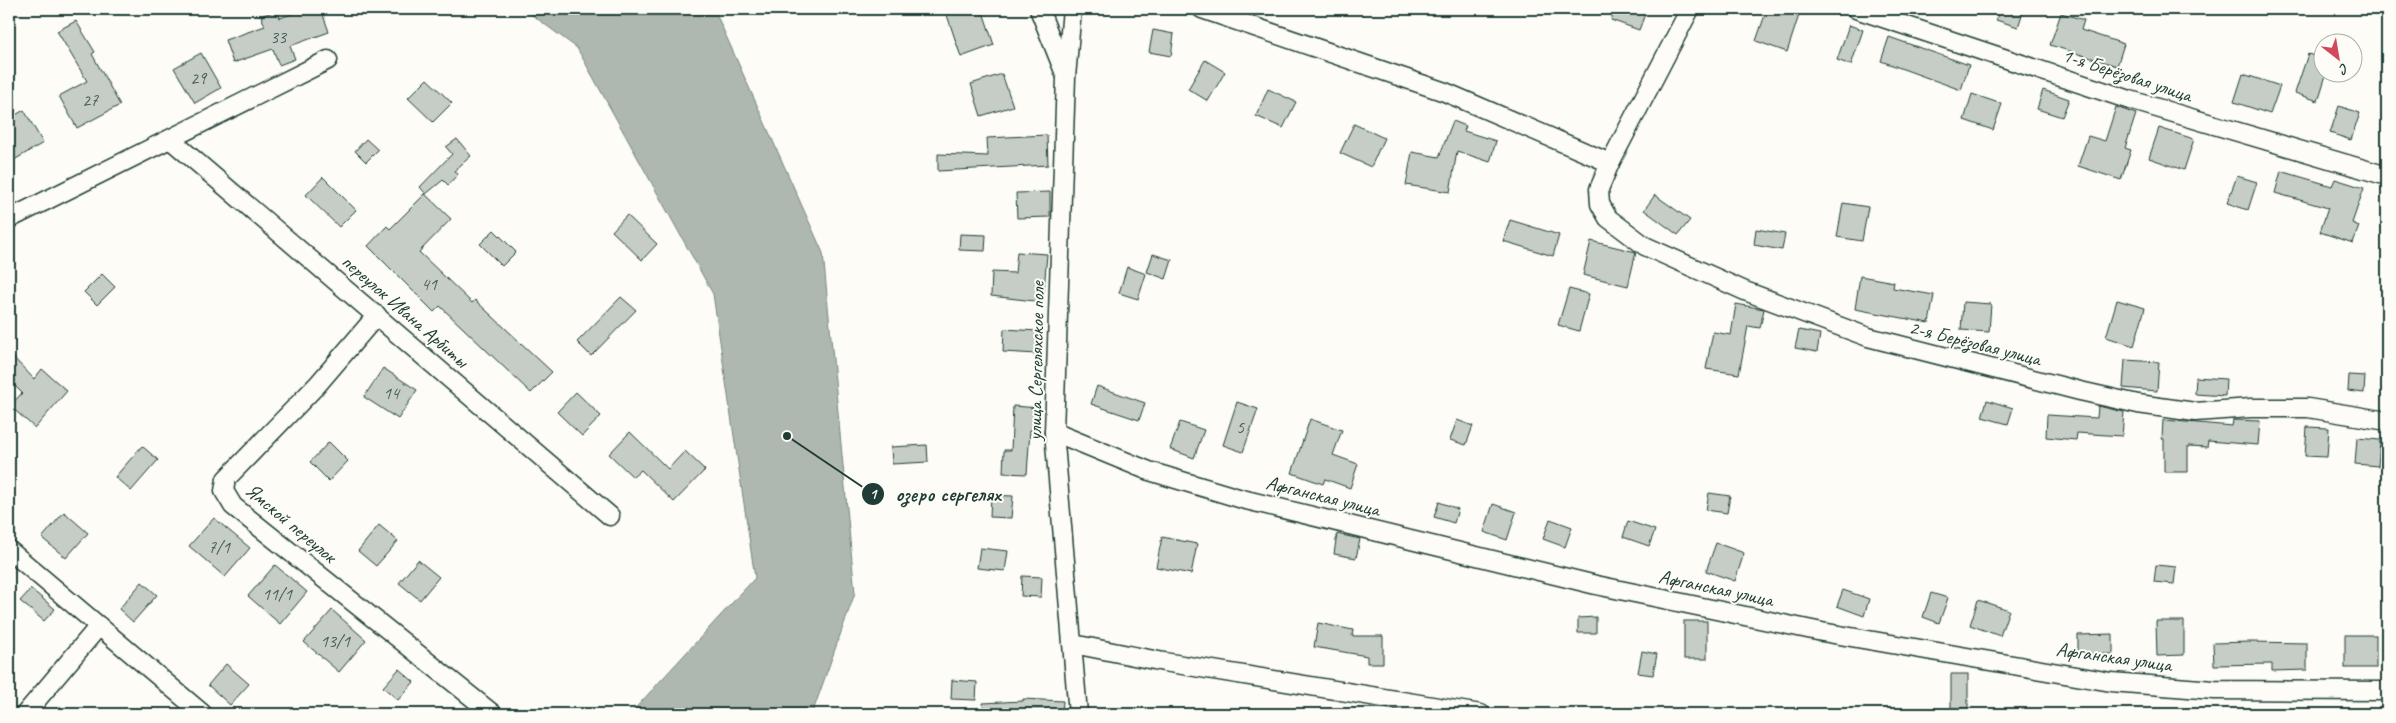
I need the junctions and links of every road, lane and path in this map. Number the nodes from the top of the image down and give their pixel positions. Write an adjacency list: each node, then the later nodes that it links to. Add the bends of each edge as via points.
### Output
1 (1039, 9): 7 (street)
2 (1072, 9): 7 (street, улица Сергеляхское поле)
3 (1202, 9): 9 (street, via 1445,92)
4 (1690, 9): 9 (street)
5 (1856, 9): 10 (street, 1-я Берёзовая улица, via 2130,100)
6 (328, 60): 8 (street)
7 (1066, 77): 14 (street, улица Сергеляхское поле)
8 (171, 140): 11 (street); 12 (street, переулок Ивана Арбиты)
9 (1610, 163): 13 (street, 2-я Берёзовая улица, via 1599,189 1600,204 1608,218 1645,246 1745,291 1868,337 2138,404 2195,412 2308,408)
10 (2387, 176)
11 (9, 219)
12 (377, 315): 15 (street, переулок Ивана Арбиты); 22 (street, Ямской переулок, via 318,384 226,479 224,491 233,506)
13 (2387, 421)
14 (1054, 432): 18 (street, улица Сергеляхское поле); 19 (street, Афганская улица, via 1149,471 1242,499 1596,585 1822,632 2111,682 2214,690)
15 (610, 516)
16 (9, 550): 17 (street)
17 (99, 626): 20 (street); 21 (street)
18 (1073, 644): 23 (street, улица Сергеляхское поле); 24 (street)
19 (2387, 691)
20 (25, 714)
21 (203, 714)
22 (493, 714)
23 (1078, 714)
24 (1481, 714)

